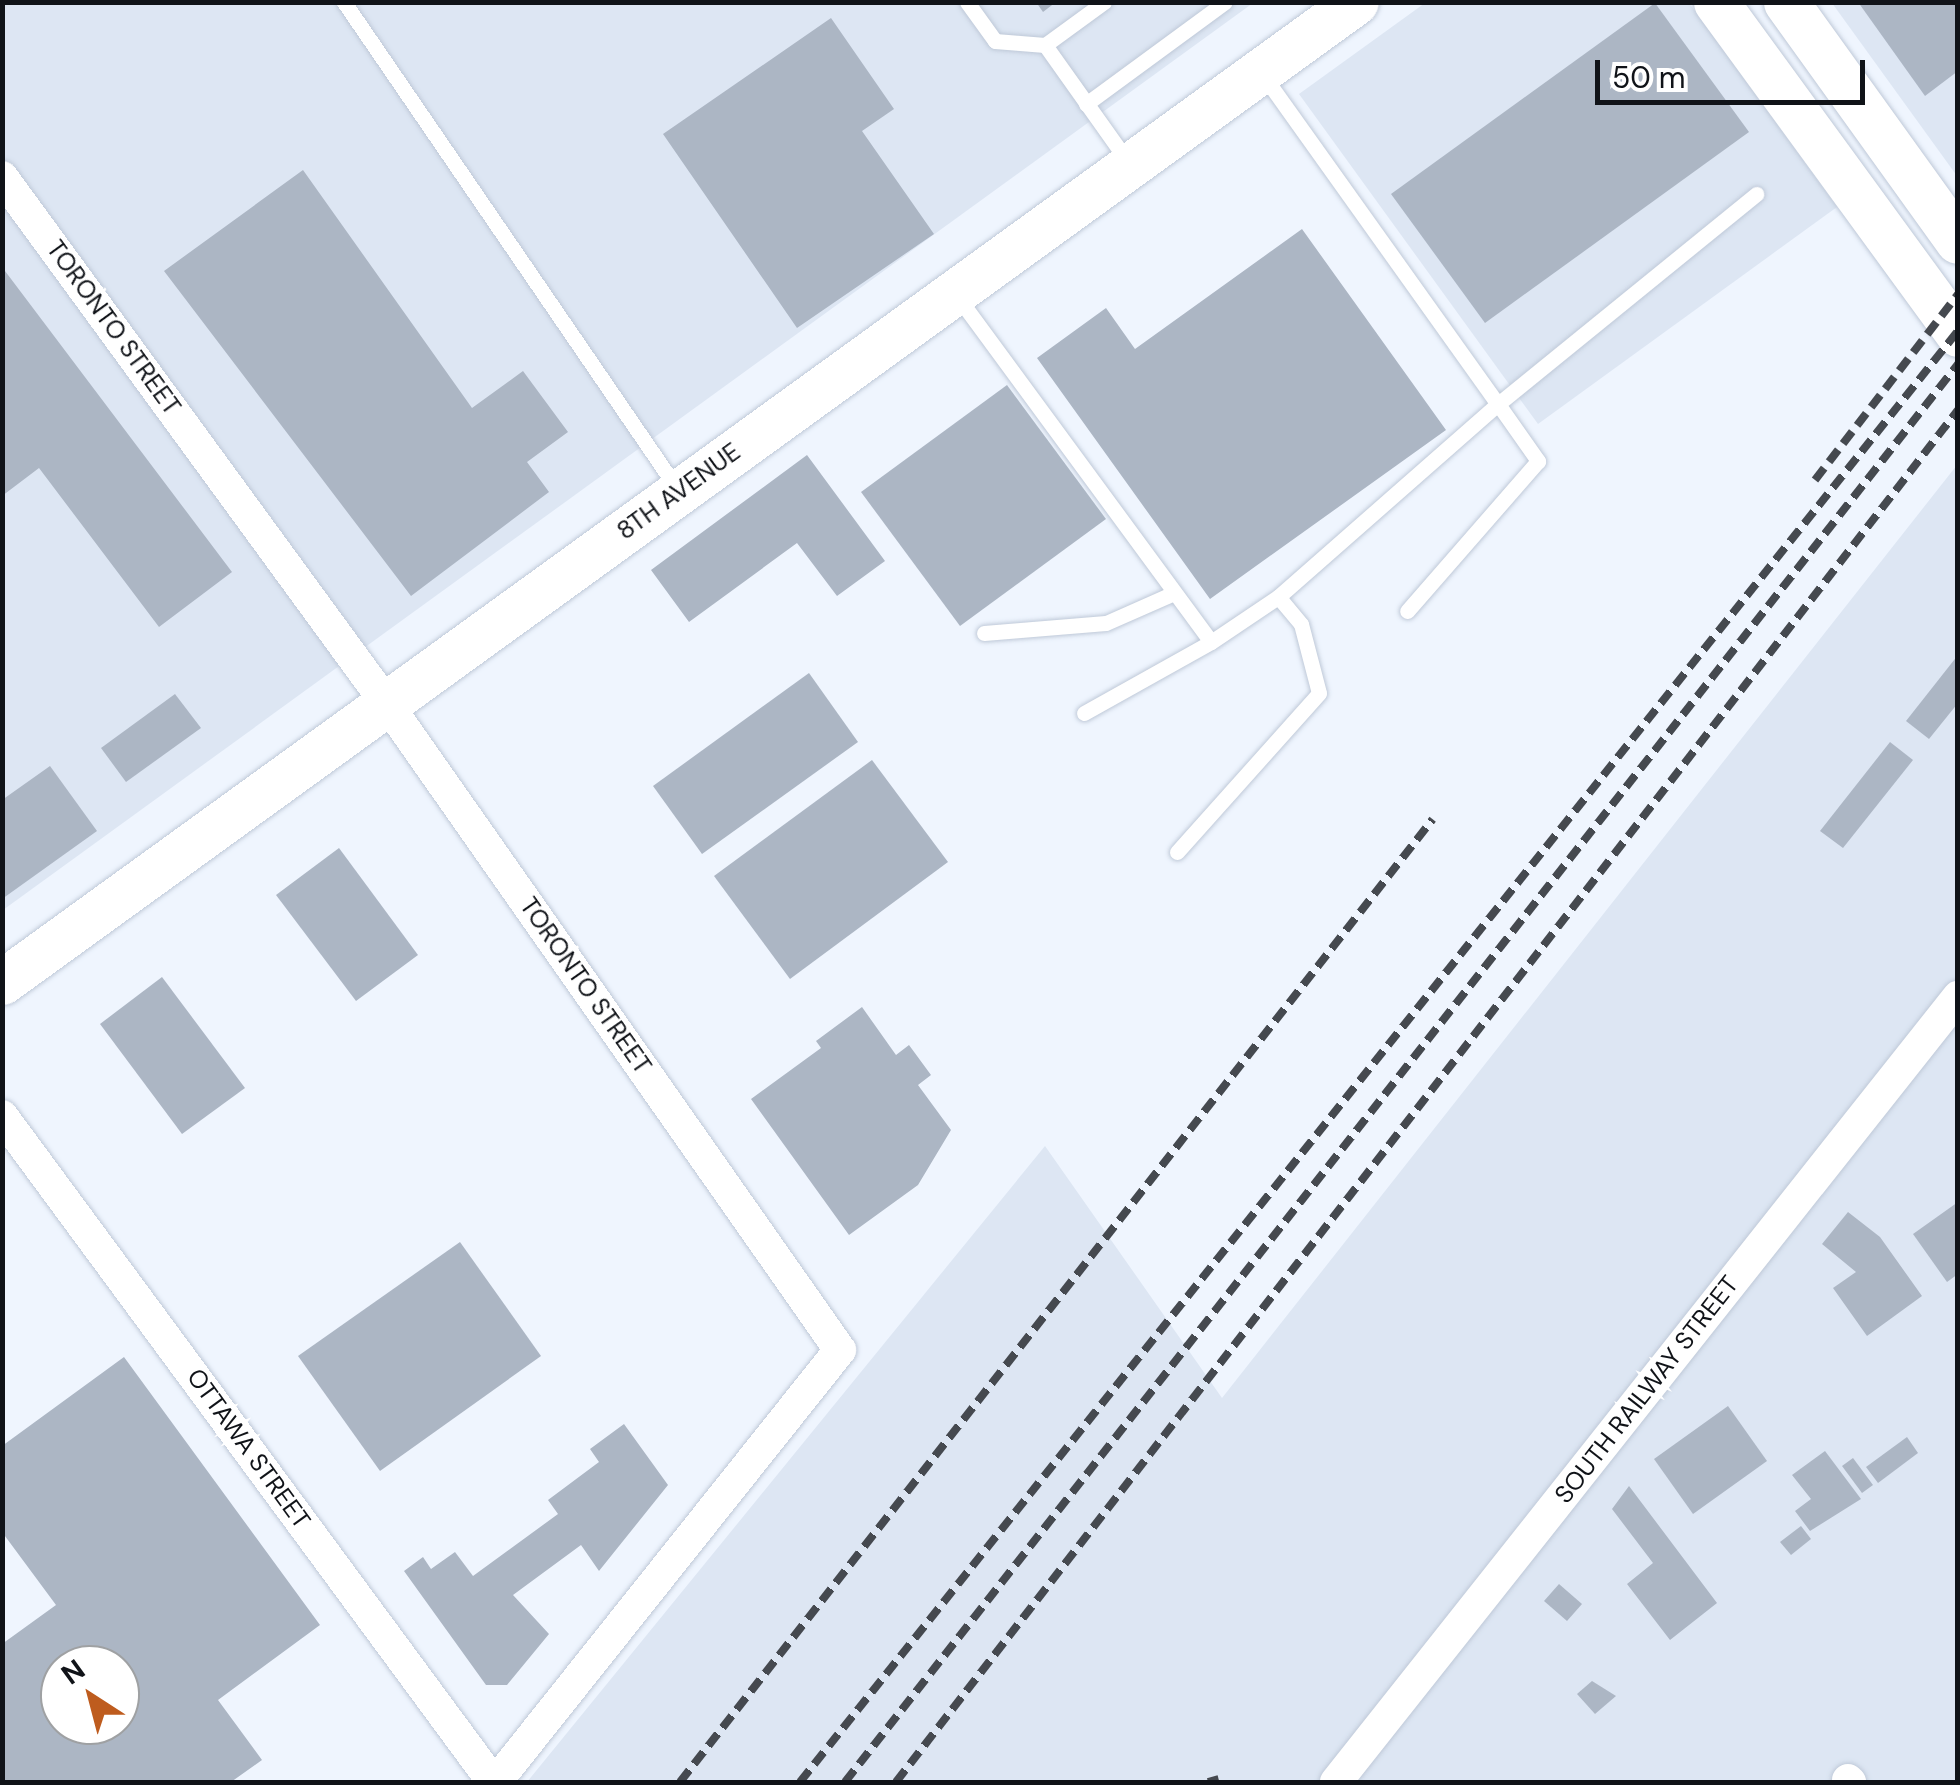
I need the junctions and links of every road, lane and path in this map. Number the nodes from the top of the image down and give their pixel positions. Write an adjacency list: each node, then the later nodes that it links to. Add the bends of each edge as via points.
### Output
1 (344, 2): 18 (lane)
2 (967, 2): 8 (lane, via 995,41)
3 (1104, 2): 8 (lane)
4 (1225, 2): 10 (lane)
5 (1356, 2): 9 (street, 8TH AVENUE)
6 (1716, 2): 16 (street)
7 (1786, 2): 14 (street)
8 (1045, 46): 10 (lane)
9 (1260, 72): 11 (street, 8TH AVENUE); 17 (lane)
10 (1086, 104): 11 (lane)
11 (1130, 165): 15 (street, 8TH AVENUE)
12 (2, 176): 24 (street, TORONTO STREET)
13 (1756, 194): 17 (lane)
14 (1958, 240)
15 (954, 293): 18 (street, 8TH AVENUE); 19 (lane)
16 (1958, 334)
17 (1498, 404): 20 (lane); 21 (lane, via 1538,461)
18 (680, 492): 24 (street, 8TH AVENUE)
19 (1174, 594): 22 (lane, via 1106,623); 23 (lane)
20 (1278, 597): 23 (lane); 26 (lane, via 1301,624 1319,692)
21 (1406, 611)
22 (984, 632)
23 (1212, 642): 25 (lane)
24 (386, 704): 27 (street, 8TH AVENUE); 30 (street, TORONTO STREET, via 840,1350)
25 (1084, 713)
26 (1178, 852)
27 (2, 982)
28 (1958, 997): 31 (street, SOUTH RAILWAY STREET)
29 (2, 1116): 30 (street, OTTAWA STREET)
30 (494, 1782)
31 (1336, 1782)

